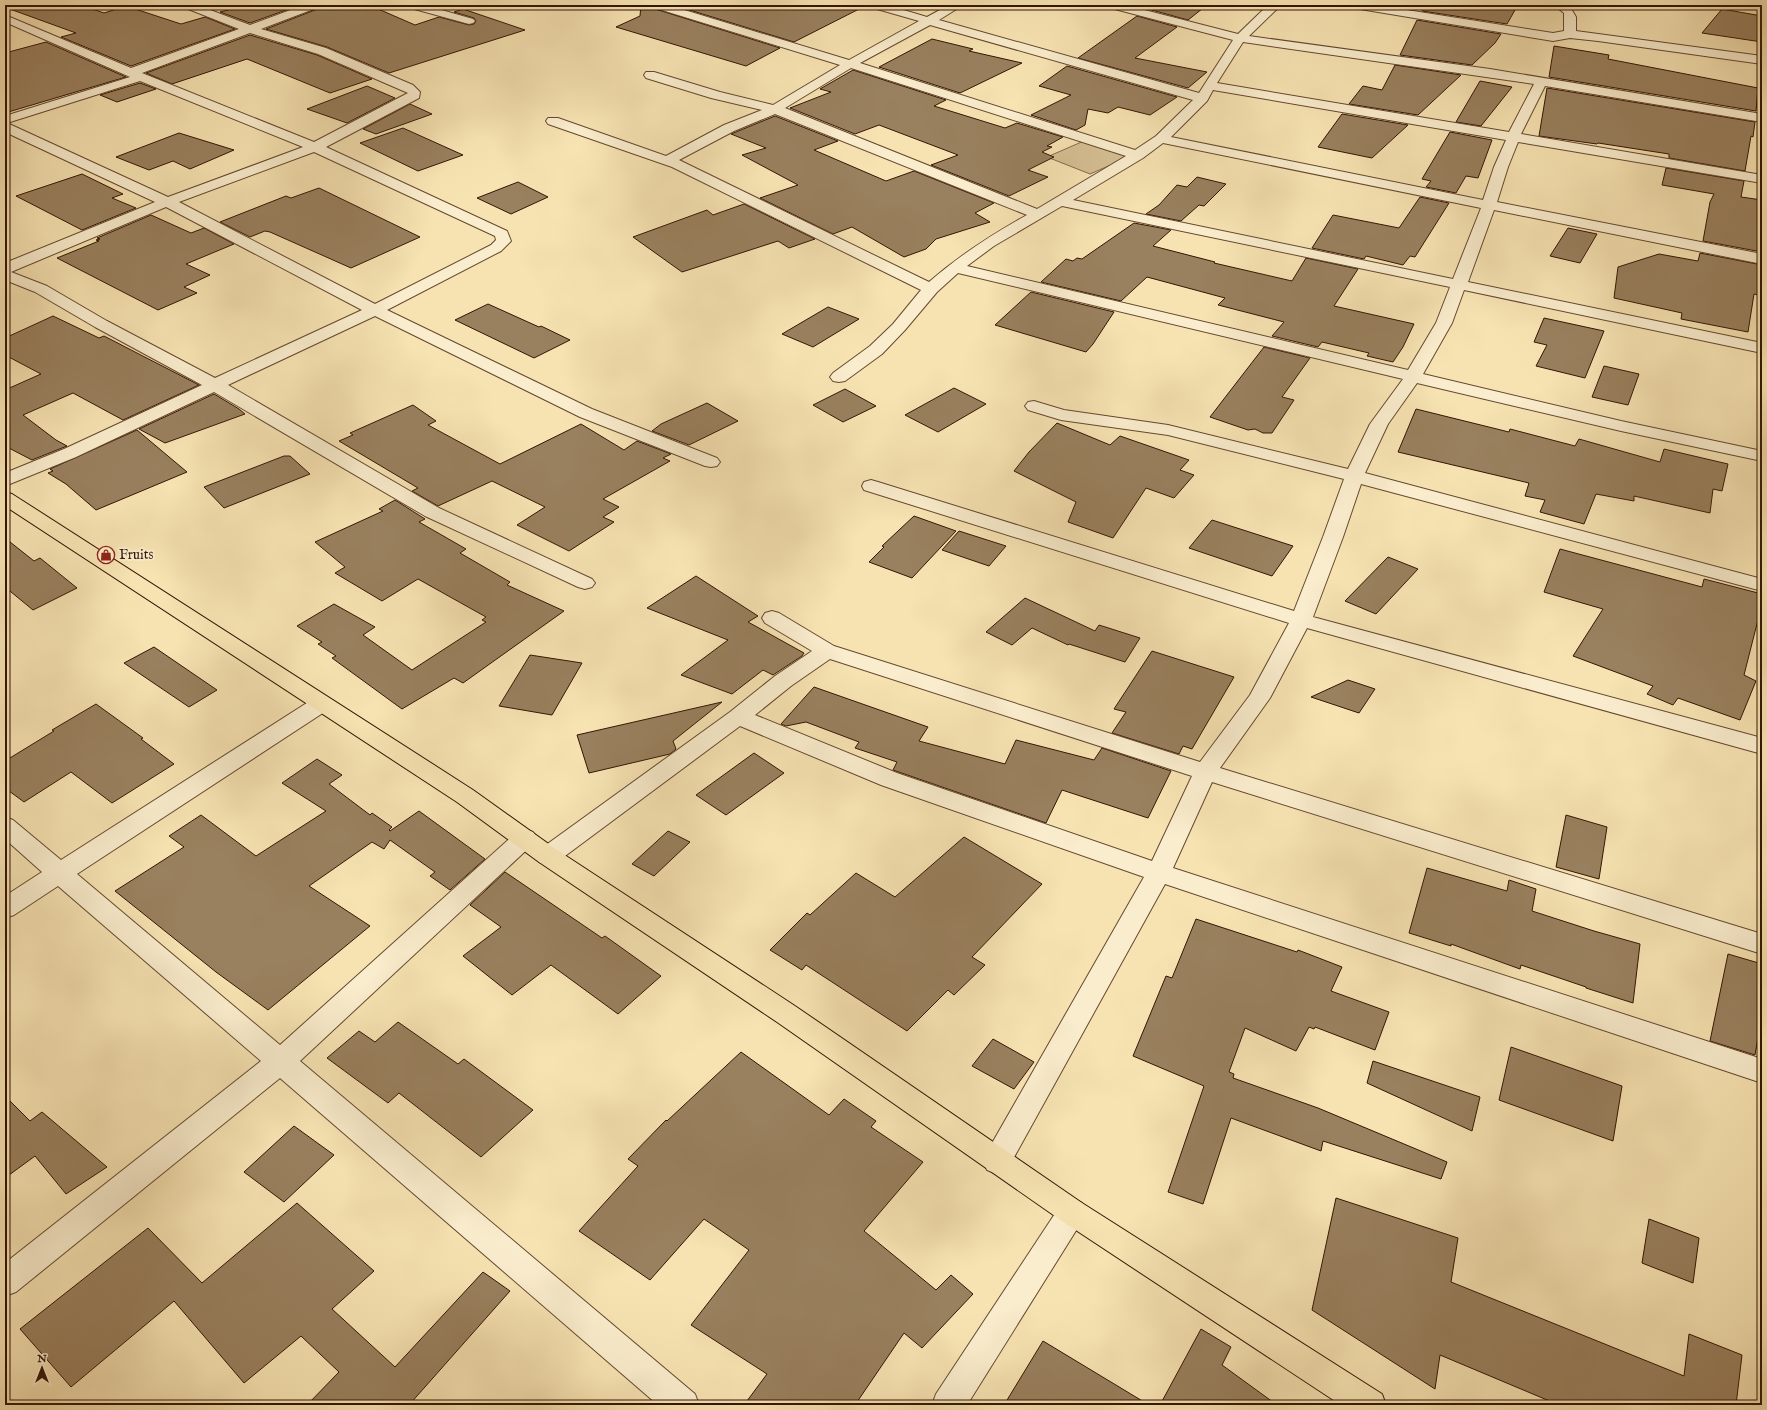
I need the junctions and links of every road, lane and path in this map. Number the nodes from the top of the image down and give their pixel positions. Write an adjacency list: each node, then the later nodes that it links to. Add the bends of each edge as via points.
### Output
1 (187, 5): 14 (street)
2 (315, 5): 14 (street)
3 (411, 5): 12 (street)
4 (658, 5): 18 (street)
5 (874, 5): 13 (street)
6 (957, 5): 13 (street)
7 (1111, 5): 16 (street)
8 (1275, 5): 16 (street)
9 (1354, 5): 15 (street, via 1533,34)
10 (1560, 5): 15 (street, via 1567,8 1570,13)
11 (5, 18): 19 (street)
12 (469, 21)
13 (928, 21): 18 (street); 23 (street)
14 (250, 29): 19 (street); 31 (street, via 322,51 414,92 414,95)
15 (1570, 34): 17 (street)
16 (1240, 38): 21 (street); 22 (street)
17 (1762, 60)
18 (850, 64): 24 (street); 32 (street)
19 (137, 74): 26 (street); 31 (street)
20 (650, 75): 24 (street)
21 (1541, 82): 25 (street); 29 (street)
22 (1210, 86): 23 (street); 29 (street)
23 (1202, 98): 30 (street)
24 (775, 109): 33 (street, via 729,128); 38 (street)
25 (1762, 118)
26 (5, 120)
27 (553, 121): 33 (street)
28 (5, 128): 36 (street)
29 (1513, 138): 34 (street); 37 (street)
30 (1161, 139): 32 (street); 37 (street)
31 (315, 147): 36 (street); 45 (street, via 502,234 504,241 496,248)
32 (1138, 154): 35 (street)
33 (668, 160): 44 (street)
34 (1762, 179)
35 (1059, 201): 38 (street); 43 (street)
36 (167, 202): 41 (street); 45 (street)
37 (1489, 205): 39 (street); 43 (street)
38 (1037, 214): 40 (street, via 989,243)
39 (1762, 259)
40 (955, 268): 44 (street); 48 (street)
41 (5, 269)
42 (5, 275): 49 (street, via 41,289)
43 (1459, 284): 46 (street); 48 (street, via 1444,323)
44 (931, 289): 47 (street, via 876,350)
45 (375, 310): 49 (street); 52 (street, via 586,413)
46 (1762, 348)
47 (839, 377)
48 (1414, 377): 51 (street); 53 (street, via 1379,424)
49 (215, 385): 54 (street, via 70,453); 57 (street, via 432,512)
50 (1034, 406): 53 (street, via 1061,415 1168,430)
51 (1762, 456)
52 (711, 462)
53 (1354, 476): 58 (street); 60 (street)
54 (5, 480)
55 (871, 486): 60 (street)
56 (5, 498): 62 (highway)
57 (585, 583)
58 (1762, 585)
59 (772, 618): 61 (street)
60 (1301, 620): 64 (street); 65 (street, via 1260,698)
61 (827, 651): 63 (street, via 783,681); 65 (street)
62 (321, 704): 67 (highway, via 465,796); 69 (street)
63 (738, 717): 68 (street); 70 (street, via 889,779)
64 (1762, 746)
65 (1204, 772): 70 (street); 72 (street)
66 (5, 826): 69 (street)
67 (525, 838): 68 (highway); 73 (street)
68 (548, 856): 75 (highway, via 786,1014)
69 (60, 872): 71 (street); 73 (street)
70 (1159, 874): 74 (street); 75 (street)
71 (5, 908)
72 (1762, 944)
73 (281, 1061): 77 (street); 78 (street)
74 (1762, 1071)
75 (997, 1161): 76 (highway)
76 (1072, 1212): 79 (street); 80 (highway)
77 (5, 1282)
78 (683, 1405)
79 (948, 1405)
80 (1370, 1405)

